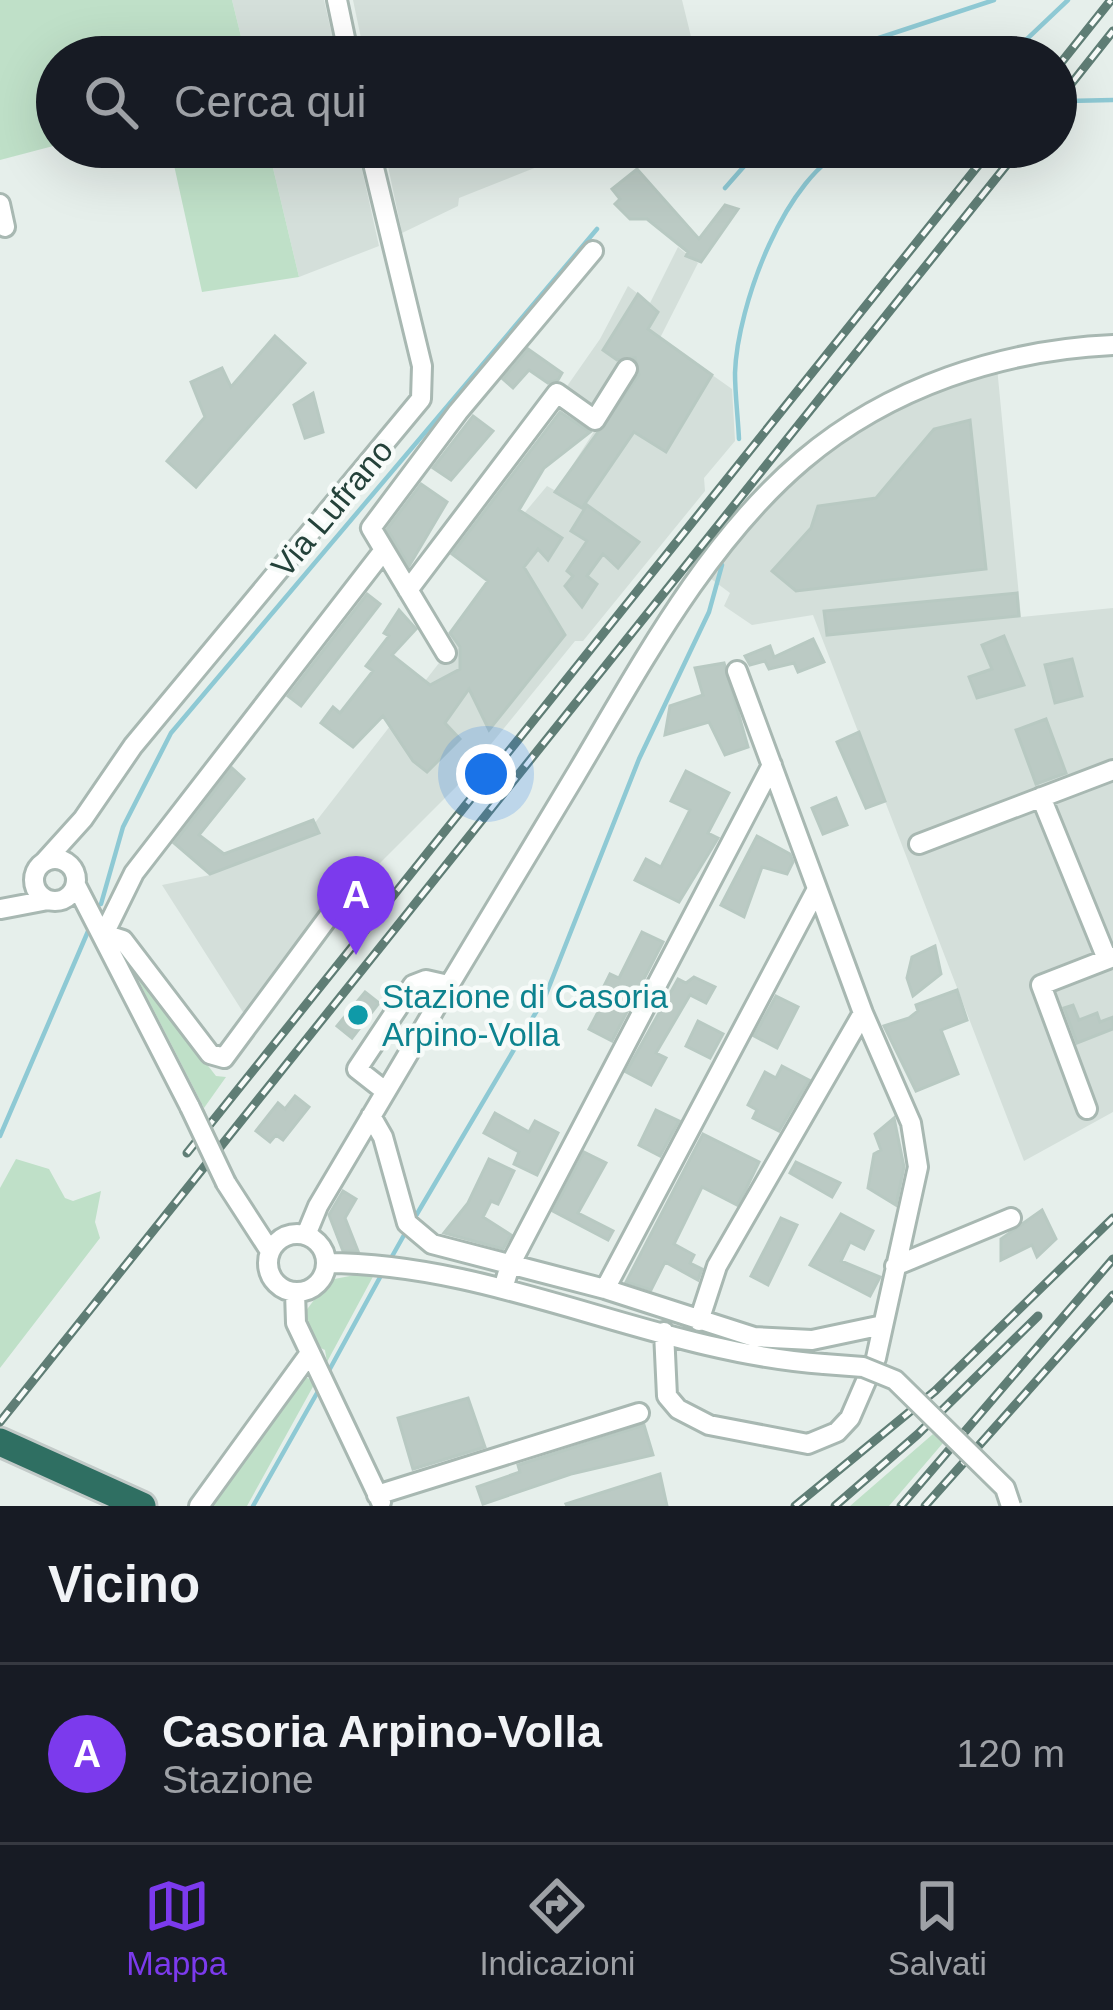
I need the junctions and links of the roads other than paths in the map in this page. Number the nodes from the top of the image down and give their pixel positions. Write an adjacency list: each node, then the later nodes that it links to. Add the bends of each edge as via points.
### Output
1 (337, 0): 2 (street)
2 (345, 36)
3 (374, 168): 16 (street, Via Lufrano, via 422,366 421,399 133,746)
4 (0, 204): 5 (street)
5 (5, 227)
6 (593, 251): 9 (street, via 371,528)
7 (1113, 345): 25 (street, via 1034,352 932,384 850,425 769,492 635,676)
8 (627, 370): 10 (street, via 595,420 556,393)
9 (384, 550): 10 (street); 23 (street, via 134,873)
10 (408, 590): 11 (street)
11 (446, 653)
12 (737, 671): 13 (street)
13 (772, 765): 20 (street); 34 (street)
14 (1113, 770): 15 (street)
15 (1041, 797): 17 (street); 24 (street)
16 (83, 819): 18 (street, Via Lufrano); 21 (street, Via Lufrano)
17 (919, 844)
18 (39, 869): 21 (street, via 37,891); 21 (street, via 64,860); 22 (street, Via Lufrano)
19 (349, 889): 23 (street, via 224,1058 210,1054 123,940)
20 (817, 889): 26 (street); 37 (street)
21 (65, 890): 22 (street, Via Lufrano); 23 (street)
22 (1, 910)
23 (104, 934): 32 (street, bridge, via 226,1183)
24 (1110, 958): 28 (street, via 1041,985)
25 (448, 986): 27 (street); 27 (street, via 412,985 357,1069)
26 (862, 1013): 35 (street, via 919,1149); 39 (street, via 718,1266)
27 (385, 1091): 29 (street)
28 (1088, 1108)
29 (371, 1116): 31 (street); 34 (street, via 410,1228 432,1244)
30 (1011, 1218): 35 (street)
31 (306, 1235): 32 (street, via 289,1234); 33 (street)
32 (270, 1251): 38 (street, via 272,1278)
33 (326, 1263): 36 (street, via 400,1265); 38 (street, via 320,1281)
34 (510, 1265): 36 (street); 37 (street)
35 (895, 1266): 40 (street)
36 (503, 1289): 41 (street)
37 (605, 1289): 39 (street)
38 (295, 1292): 42 (street, via 296,1323)
39 (699, 1321): 40 (street, via 787,1342)
40 (883, 1324): 41 (street, via 850,1418 808,1444 709,1425 678,1409 662,1380)
41 (664, 1332): 50 (street, bridge, via 756,1356 863,1366 895,1380 1005,1488)
42 (310, 1353): 46 (street); 49 (street)
43 (639, 1413): 46 (street)
44 (0, 1442): 48 (highway)
45 (0, 1462): 47 (highway)
46 (380, 1500)
47 (102, 1506)
48 (142, 1506)
49 (199, 1506)
50 (1011, 1506)

